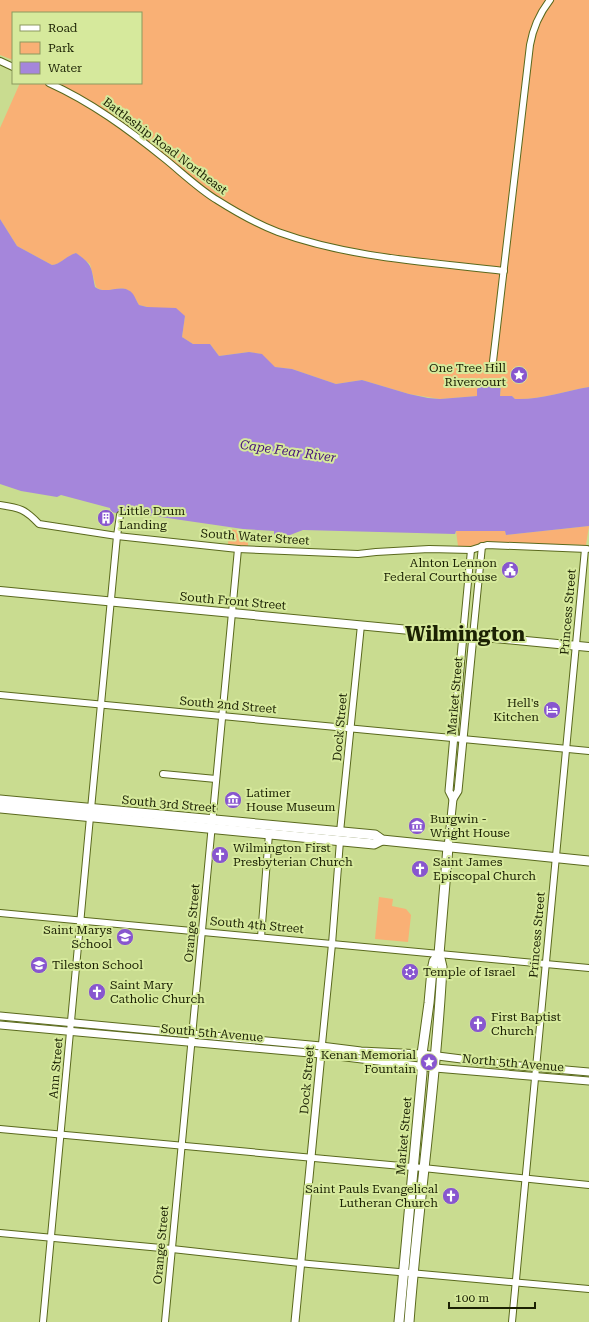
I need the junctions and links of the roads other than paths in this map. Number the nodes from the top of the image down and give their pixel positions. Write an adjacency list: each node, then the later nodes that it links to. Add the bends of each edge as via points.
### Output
1 (550, 0): 5 (street, via 538,17 531,38)
2 (0, 61): 3 (street)
3 (12, 67)
4 (51, 84): 5 (street, Battleship Road Northeast, via 100,110 215,199 268,227 340,250)
5 (504, 271): 6 (street)
6 (492, 370)
7 (0, 504): 9 (street, South Water Street, via 20,508 39,524)
8 (120, 515): 9 (street, Ann Street)
9 (117, 536): 11 (street, South Water Street); 15 (street, Ann Street)
10 (482, 546): 12 (street); 13 (street); 19 (street, Market Street)
11 (238, 549): 13 (street, South Water Street, via 358,554 429,549); 16 (street, Orange Street)
12 (587, 549): 20 (street, Princess Street)
13 (471, 550): 18 (street, Market Street)
14 (0, 592): 15 (main road, South Front Street)
15 (111, 602): 16 (main road, South Front Street); 23 (street, Ann Street)
16 (232, 613): 17 (main road, South Front Street); 24 (street, Orange Street)
17 (361, 625): 18 (main road, South Front Street); 25 (street, Dock Street)
18 (463, 635): 19 (main road, South Front Street); 26 (street, Market Street)
19 (473, 636): 20 (main road, South Front Street); 27 (street, Market Street)
20 (576, 645): 21 (main road, South Front Street); 28 (street, Princess Street)
21 (589, 647)
22 (0, 695): 23 (street, South 2nd Street)
23 (101, 705): 24 (street, South 2nd Street); 35 (street, Ann Street)
24 (222, 716): 25 (street, South 2nd Street); 31 (street, Orange Street)
25 (351, 728): 26 (street, South 2nd Street); 38 (street, Dock Street)
26 (454, 738): 27 (street, South 2nd Street); 32 (street, Market Street, via 449,791)
27 (463, 739): 28 (street, South 2nd Street); 32 (street, Market Street, via 458,791)
28 (567, 749): 29 (street, South 2nd Street); 40 (street, Princess Street)
29 (589, 751)
30 (163, 774): 31 (street)
31 (216, 779): 36 (street, Orange Street)
32 (453, 799): 39 (street, Market Street)
33 (0, 800): 35 (main road, South 3rd Street)
34 (0, 808): 35 (main road, South 3rd Street)
35 (91, 813): 36 (main road, South 3rd Street); 43 (street, Ann Street)
36 (212, 824): 37 (main road, South 3rd Street); 38 (main road, South 3rd Street); 44 (street, Orange Street)
37 (269, 834): 38 (main road, South 3rd Street); 45 (street)
38 (340, 836): 39 (main road, South 3rd Street, via 375,835 382,840); 46 (street, Dock Street)
39 (448, 847): 40 (main road, South 3rd Street); 47 (main road, Market Street)
40 (555, 858): 41 (main road, South 3rd Street); 48 (street, Princess Street)
41 (589, 861)
42 (0, 913): 43 (street, South 4th Street)
43 (81, 920): 44 (street, South 4th Street); 51 (street, Ann Street)
44 (202, 932): 45 (street, South 4th Street); 54 (street, Orange Street)
45 (261, 937): 46 (street, South 4th Street)
46 (332, 944): 47 (street, South 4th Street); 56 (street, Dock Street)
47 (440, 954): 48 (street, South 4th Street); 58 (main road, Market Street, via 434,960 432,970); 59 (main road, Market Street, via 442,967)
48 (546, 964): 49 (street, South 4th Street); 62 (street, Princess Street)
49 (589, 968)
50 (0, 1016): 51 (street, South 5th Avenue)
51 (71, 1023): 53 (street, Ann Street); 54 (street, South 5th Avenue)
52 (0, 1025): 53 (street, South 5th Avenue)
53 (70, 1031): 55 (street, South 5th Avenue); 67 (street, Ann Street)
54 (192, 1034): 55 (street, Orange Street); 56 (street, South 5th Avenue)
55 (191, 1042): 57 (street, South 5th Avenue); 68 (street, Orange Street)
56 (321, 1046): 57 (street, Dock Street); 58 (street, South 5th Avenue)
57 (320, 1054): 60 (street, South 5th Avenue); 69 (street, Dock Street)
58 (422, 1054): 59 (street, North 5th Avenue); 60 (main road, Market Street)
59 (436, 1056): 61 (main road, Market Street); 62 (street, North 5th Avenue)
60 (422, 1067): 61 (street, North 5th Avenue); 70 (main road, Market Street)
61 (435, 1068): 64 (street, North 5th Avenue); 70 (main road, Market Street)
62 (536, 1068): 63 (street, North 5th Avenue); 64 (street, Princess Street)
63 (589, 1072)
64 (536, 1076): 65 (street, North 5th Avenue); 71 (street, Princess Street)
65 (589, 1081)
66 (0, 1129): 67 (street)
67 (61, 1135): 68 (street); 74 (street, Ann Street)
68 (182, 1146): 69 (street); 75 (street, Orange Street)
69 (311, 1158): 70 (street); 76 (street, Dock Street)
70 (418, 1168): 71 (street); 77 (main road, Market Street)
71 (526, 1179): 72 (street); 78 (street, Princess Street)
72 (589, 1186)
73 (0, 1233): 74 (street)
74 (51, 1238): 75 (street); 80 (street, Ann Street)
75 (172, 1249): 76 (street); 81 (street, Orange Street)
76 (300, 1262): 77 (street); 82 (street, Dock Street)
77 (408, 1272): 78 (street); 83 (main road, Market Street); 84 (main road, Market Street)
78 (516, 1283): 79 (street); 85 (street, Princess Street)
79 (589, 1289)
80 (43, 1322)
81 (165, 1322)
82 (295, 1322)
83 (399, 1322)
84 (409, 1322)
85 (512, 1322)

